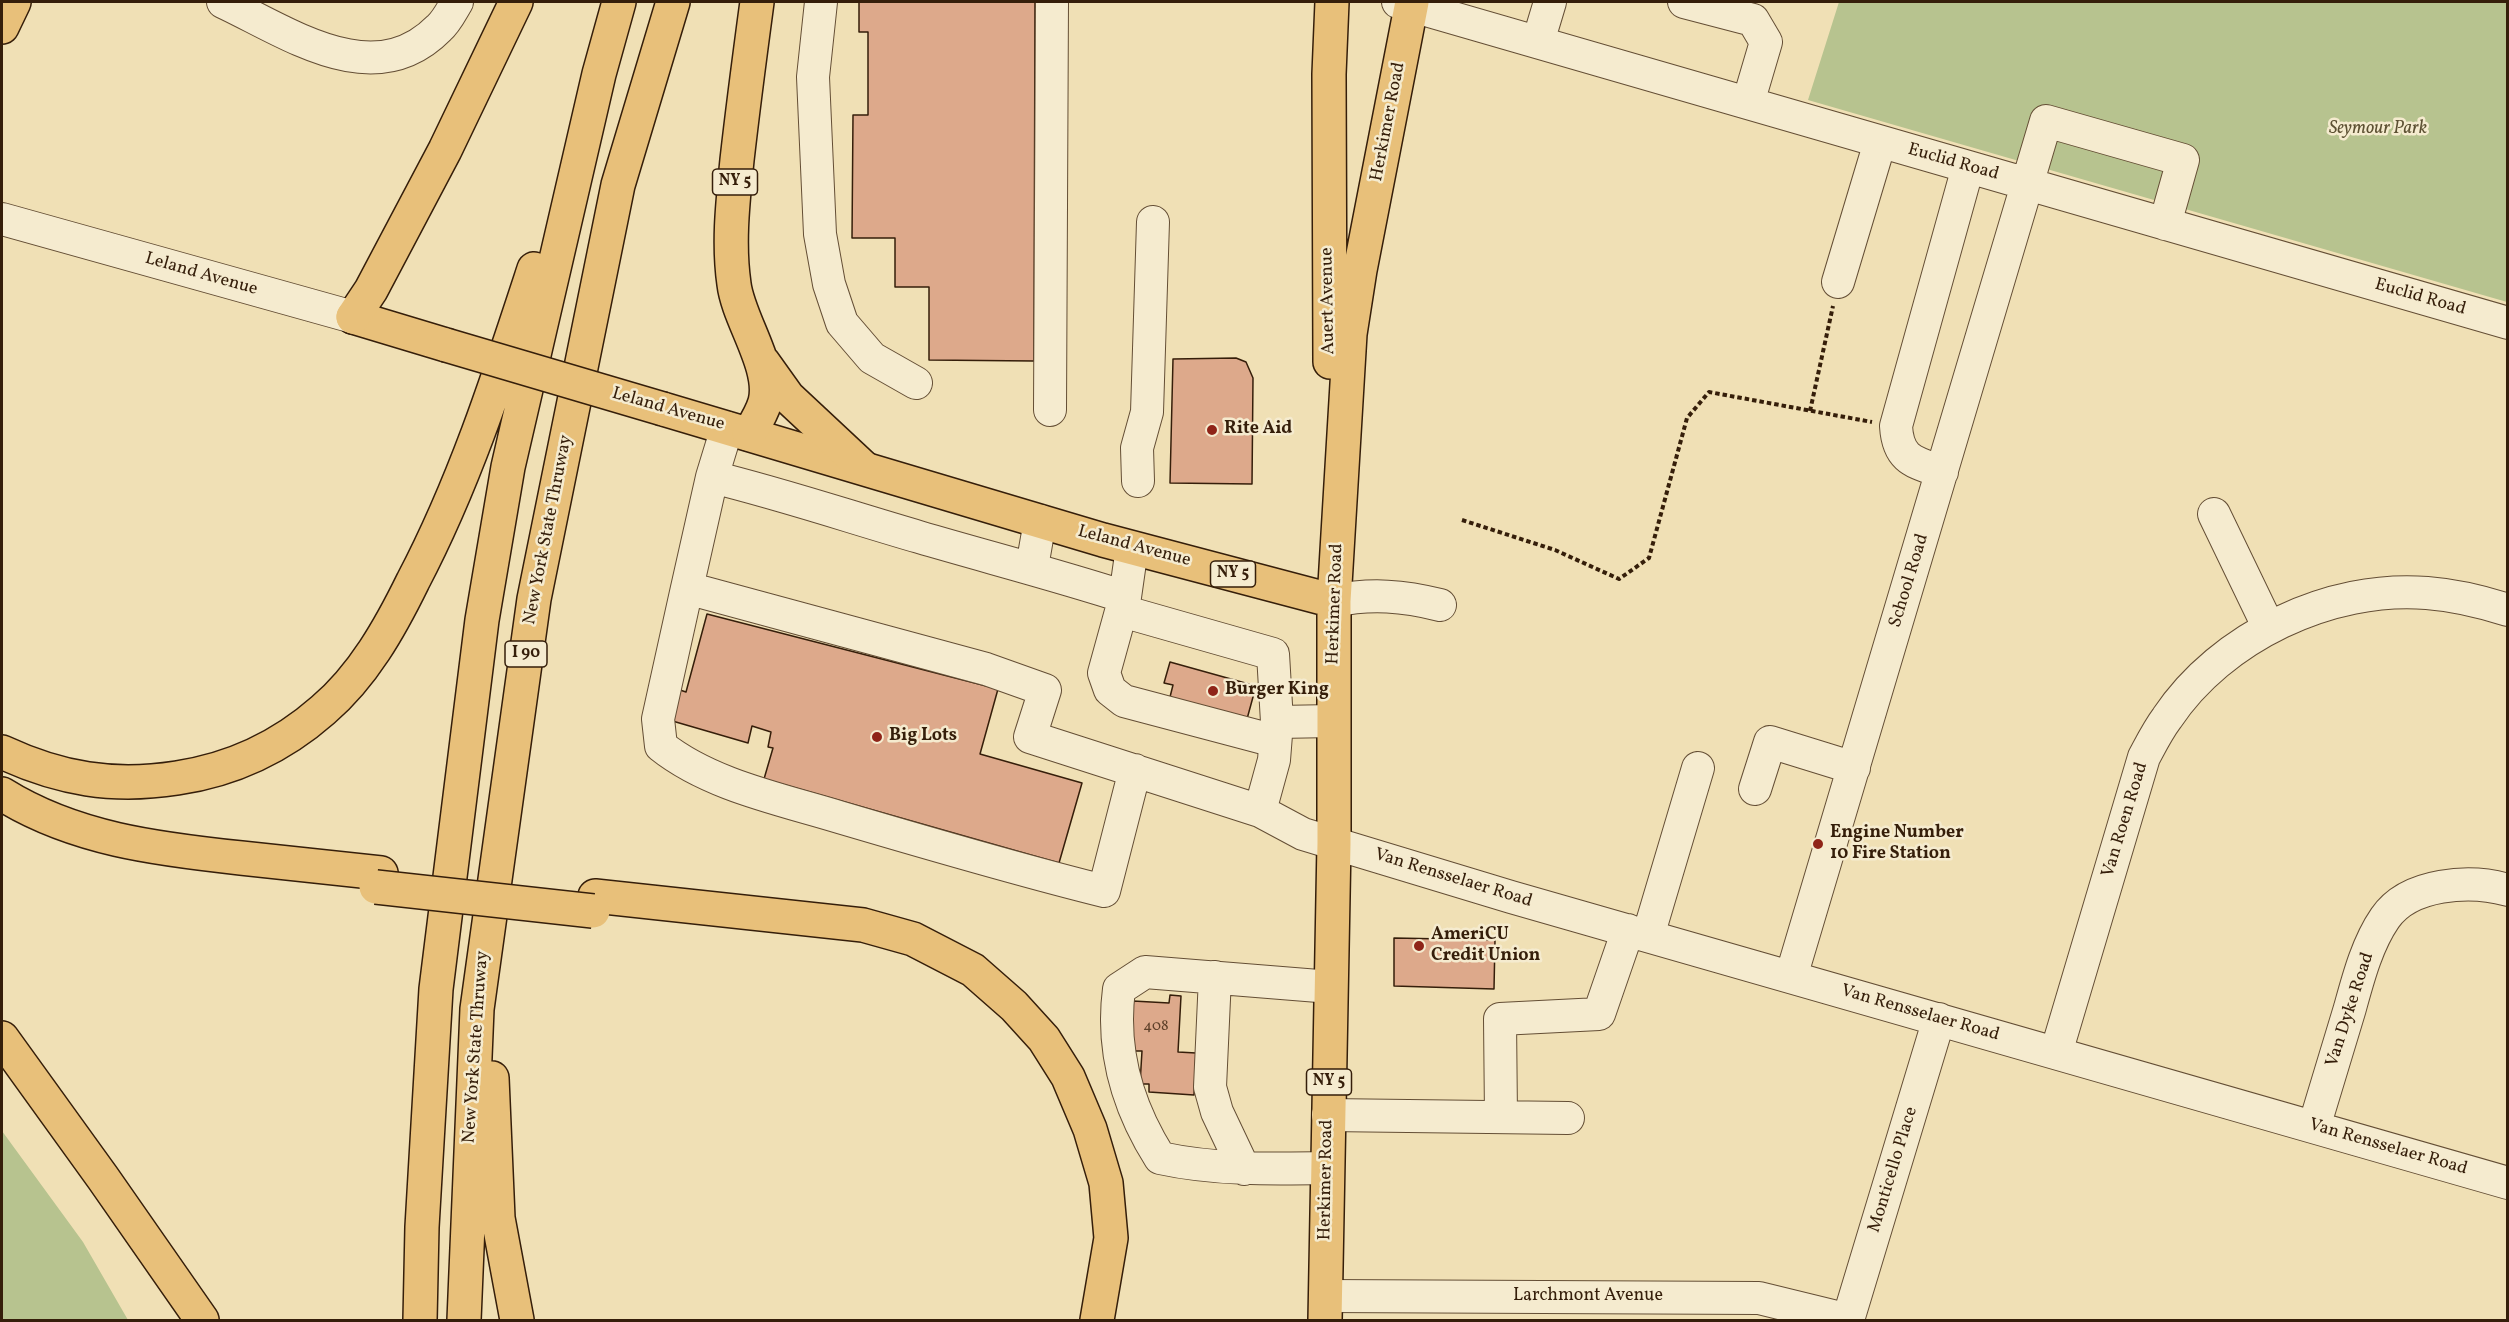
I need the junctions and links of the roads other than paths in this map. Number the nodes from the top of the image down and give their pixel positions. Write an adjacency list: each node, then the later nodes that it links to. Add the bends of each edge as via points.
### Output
1 (14, 2): 14 (main road)
2 (223, 2): 3 (street, via 319,48 343,56 376,59 408,50 440,28)
3 (458, 2)
4 (516, 2): 25 (main road, via 445,150)
5 (619, 2): 16 (main road, I 90)
6 (674, 2): 59 (main road, New York State Thruway / I 90, via 618,185 536,588)
7 (757, 2): 27 (main road, NY 5, via 739,146 731,254 739,309)
8 (821, 2): 28 (street, via 813,77 820,234 829,284 842,323 872,358)
9 (1052, 2): 29 (street)
10 (1332, 2): 40 (main road, Auert Avenue, via 1328,271)
11 (1550, 2): 15 (street)
12 (1683, 2): 17 (street, via 1753,20 1762,33 1766,42)
13 (1407, 3): 15 (street, Euclid Road); 40 (main road, Herkimer Road, via 1350,334)
14 (2, 27)
15 (1538, 42): 17 (street, Euclid Road)
16 (599, 74): 47 (main road, via 488,408 441,529 392,624 354,678 323,710 291,734 248,759 203,774 146,783 81,780 35,768); 76 (main road, I 90, via 508,467 482,620 436,989)
17 (1748, 103): 18 (street, Euclid Road)
18 (1880, 142): 19 (street, Euclid Road); 24 (street)
19 (1968, 167): 20 (street, Euclid Road); 32 (street, via 1896,426 1897,445 1911,461)
20 (2028, 185): 23 (street, Euclid Road); 23 (street, School Road, via 2046,121 2183,160); 32 (street, School Road)
21 (2, 219): 25 (street, Leland Avenue)
22 (1153, 222): 34 (street, via 1147,412 1137,448)
23 (2165, 224): 26 (street, Euclid Road)
24 (1838, 282)
25 (353, 317): 30 (main road, Leland Avenue / NY 5, bridge)
26 (2508, 323)
27 (760, 358): 30 (main road, via 766,401); 31 (main road, NY 5, via 788,397)
28 (916, 383)
29 (1050, 410)
30 (738, 431): 31 (main road, Leland Avenue / NY 5); 33 (street)
31 (864, 468): 36 (main road, Leland Avenue / NY 5)
32 (1942, 472): 49 (street, School Road)
33 (712, 477): 38 (street); 39 (street)
34 (1138, 481)
35 (2214, 514): 44 (street)
36 (1040, 521): 37 (main road, Leland Avenue / NY 5); 38 (street)
37 (1132, 548): 40 (main road, Leland Avenue / NY 5); 41 (street)
38 (1032, 567): 41 (street)
39 (687, 588): 50 (street, Van Rensselaer Road, via 986,669 1046,690 1030,737); 50 (street, via 658,718 661,746 682,762 776,798 989,862 1104,891)
40 (1334, 601): 42 (street, via 1373,596); 45 (main road, Herkimer Road / NY 5)
41 (1123, 604): 46 (street, via 1273,654); 46 (street, via 1104,673 1110,690 1124,701)
42 (1440, 604)
43 (2508, 610): 44 (street, Van Roen Road, via 2427,592 2371,595 2311,609)
44 (2268, 626): 66 (street, Van Roen Road, via 2208,672 2167,717 2144,758)
45 (1334, 721): 46 (street); 55 (main road, Herkimer Road / NY 5)
46 (1276, 731): 53 (street, via 1274,760)
47 (2, 752)
48 (1698, 768): 60 (street)
49 (1854, 768): 51 (street, via 1770,742); 62 (street, School Road)
50 (1135, 770): 53 (street, Van Rensselaer Road)
51 (1755, 789)
52 (2, 794): 56 (main road, via 27,810 97,836 151,848)
53 (1260, 811): 55 (street, Van Rensselaer Road, via 1303,834)
54 (2, 814): 56 (main road, via 54,839 118,858)
55 (1334, 843): 60 (street, Van Rensselaer Road); 63 (main road, Herkimer Road / NY 5)
56 (379, 880): 58 (main road, bridge)
57 (2508, 890): 70 (street, Van Dyke Road, via 2485,883 2456,884 2423,892 2399,904 2385,918 2362,966)
58 (594, 903): 79 (main road, via 864,940 924,960 971,987 1016,1027 1042,1061 1074,1128 1089,1178 1092,1204 1092,1266); 80 (main road, via 863,925 913,939 973,970 1044,1039 1068,1077 1090,1129 1106,1183 1111,1238)
59 (488, 926): 77 (main road, New York State Thruway / I 90, via 477,1009); 78 (main road, via 494,999 492,1087 498,1218)
60 (1638, 933): 62 (street, Van Rensselaer Road); 68 (street, via 1599,1014 1500,1018)
61 (1215, 977): 63 (street); 72 (street, via 1210,1088); 72 (street, via 1145,972 1119,989 1115,1018 1119,1059 1129,1097 1160,1158)
62 (1791, 977): 64 (street, Van Rensselaer Road)
63 (1331, 987): 67 (main road, Herkimer Road / NY 5)
64 (1939, 1019): 66 (street, Van Rensselaer Road); 81 (street, Monticello Place)
65 (2, 1038): 75 (main road)
66 (2056, 1053): 70 (street, Van Rensselaer Road)
67 (1328, 1115): 68 (street); 71 (main road, Herkimer Road / NY 5)
68 (1501, 1117): 69 (street)
69 (1568, 1118)
70 (2314, 1127): 73 (street, Van Rensselaer Road)
71 (1327, 1168): 72 (street); 74 (main road, Herkimer Road / NY 5)
72 (1244, 1169)
73 (2508, 1183)
74 (1324, 1308): 81 (street, Larchmont Avenue, via 1759,1298)
75 (202, 1320)
76 (420, 1320)
77 (464, 1320)
78 (518, 1320)
79 (1079, 1320)
80 (1097, 1320)
81 (1848, 1320)

